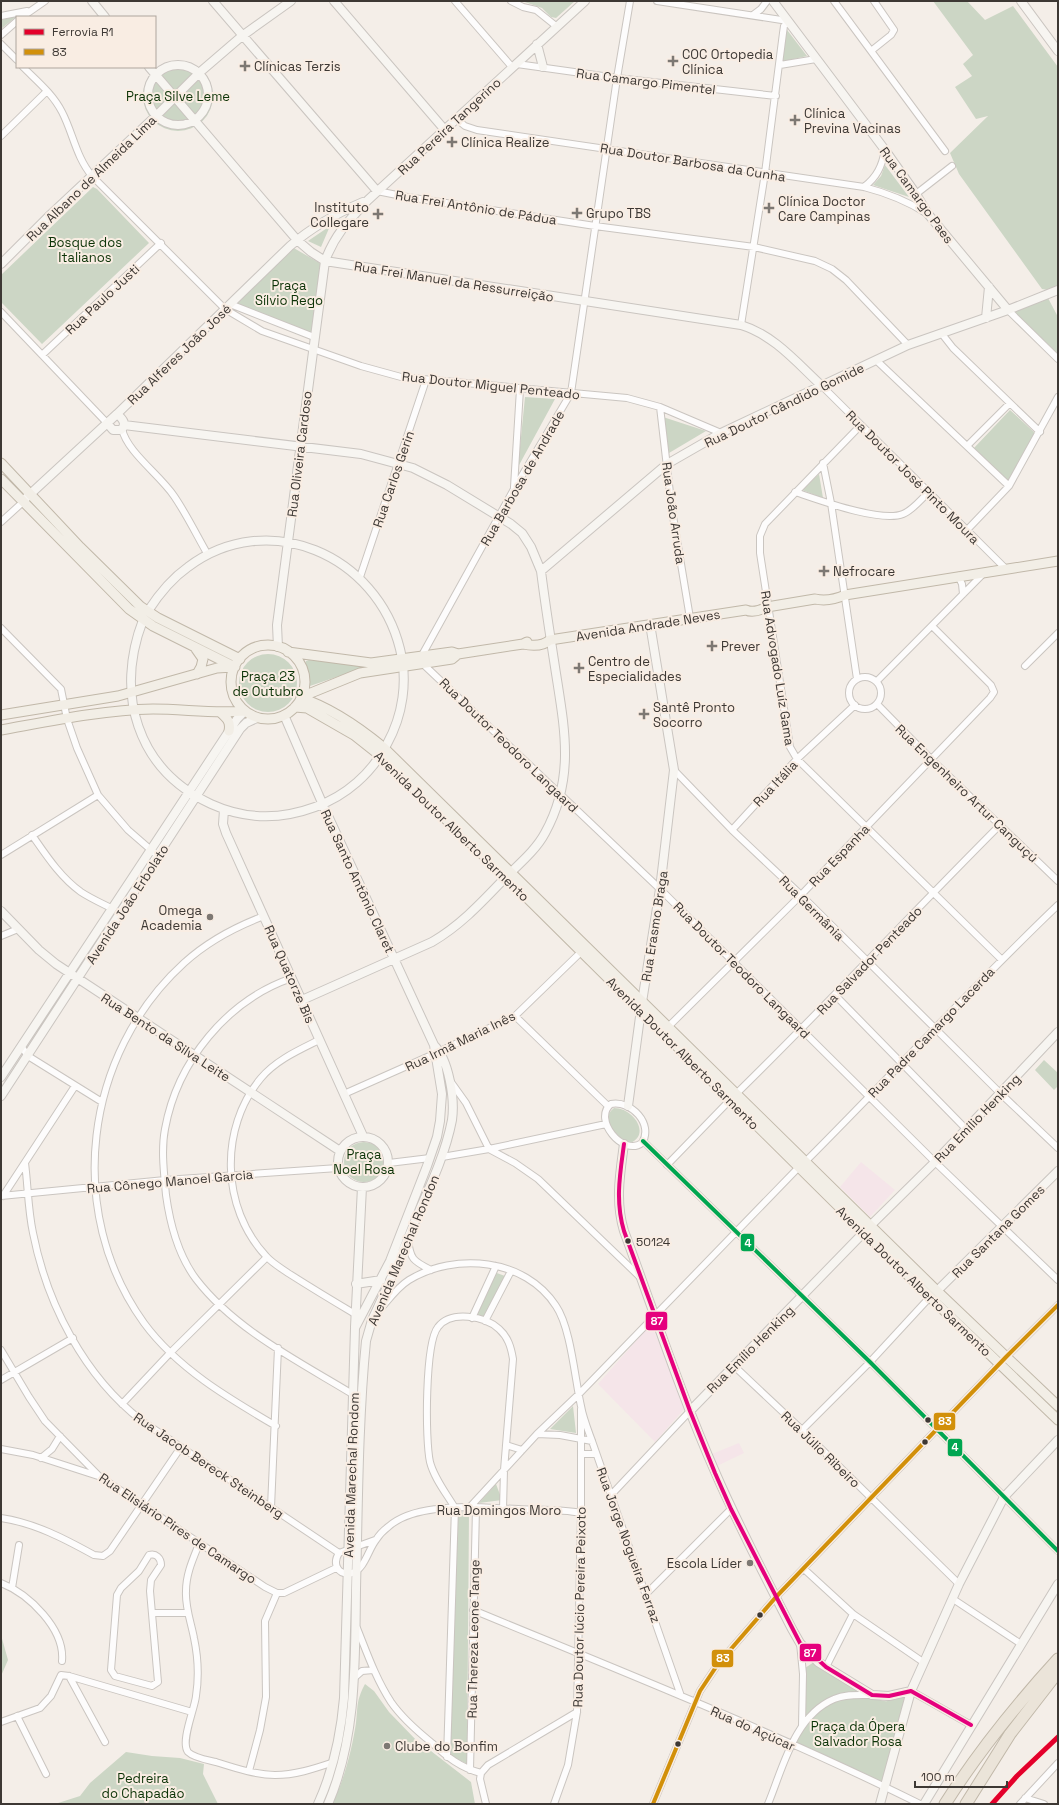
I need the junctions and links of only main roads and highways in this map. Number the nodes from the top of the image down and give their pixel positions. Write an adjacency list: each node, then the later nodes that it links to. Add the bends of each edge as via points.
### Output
1 (1, 464): 6 (main road, via 136,602)
2 (1, 479): 4 (main road, via 129,609 143,620)
3 (1058, 560): 7 (main road, Avenida Andrade Neves, via 827,600 815,599 767,607 748,607 746,610 550,640 546,638 458,654 452,652)
4 (196, 648): 6 (main road); 8 (main road, via 203,659)
5 (288, 652): 6 (main road, via 278,647 264,646 244,654); 7 (main road, Avenida Andrade Neves, via 371,663); 9 (main road, via 303,672)
6 (237, 663): 8 (main road); 11 (main road, via 232,673 232,687 236,700)
7 (403, 663): 9 (main road, Avenida Andrade Neves, via 360,673)
8 (197, 674): 13 (main road, via 131,693)
9 (301, 698): 10 (main road); 16 (main road, Avenida Doutor Alberto Sarmento, via 359,729)
10 (295, 707): 11 (main road, via 284,715 268,719 257,718); 16 (main road, Avenida Doutor Alberto Sarmento, via 307,708)
11 (245, 711): 12 (main road)
12 (220, 712): 14 (main road, via 134,711); 15 (main road, via 228,720)
13 (1, 715)
14 (1, 730)
15 (229, 731)
16 (383, 753): 17 (main road, Avenida Doutor Alberto Sarmento)
17 (508, 875): 18 (main road, Avenida Doutor Alberto Sarmento); 18 (main road, Avenida Doutor Alberto Sarmento, via 581,952)
18 (641, 1006): 19 (main road, Avenida Doutor Alberto Sarmento); 19 (main road, Avenida Doutor Alberto Sarmento, via 668,1027)
19 (733, 1097): 20 (main road, Avenida Doutor Alberto Sarmento)
20 (867, 1229): 21 (main road, Avenida Doutor Alberto Sarmento, via 937,1290); 22 (main road, Avenida Doutor Alberto Sarmento, via 930,1297)
21 (1058, 1406)
22 (1058, 1420)
23 (1058, 1659): 25 (highway, via 987,1742)
24 (1058, 1672): 26 (highway, via 1010,1734)
25 (945, 1804)
26 (966, 1804)

